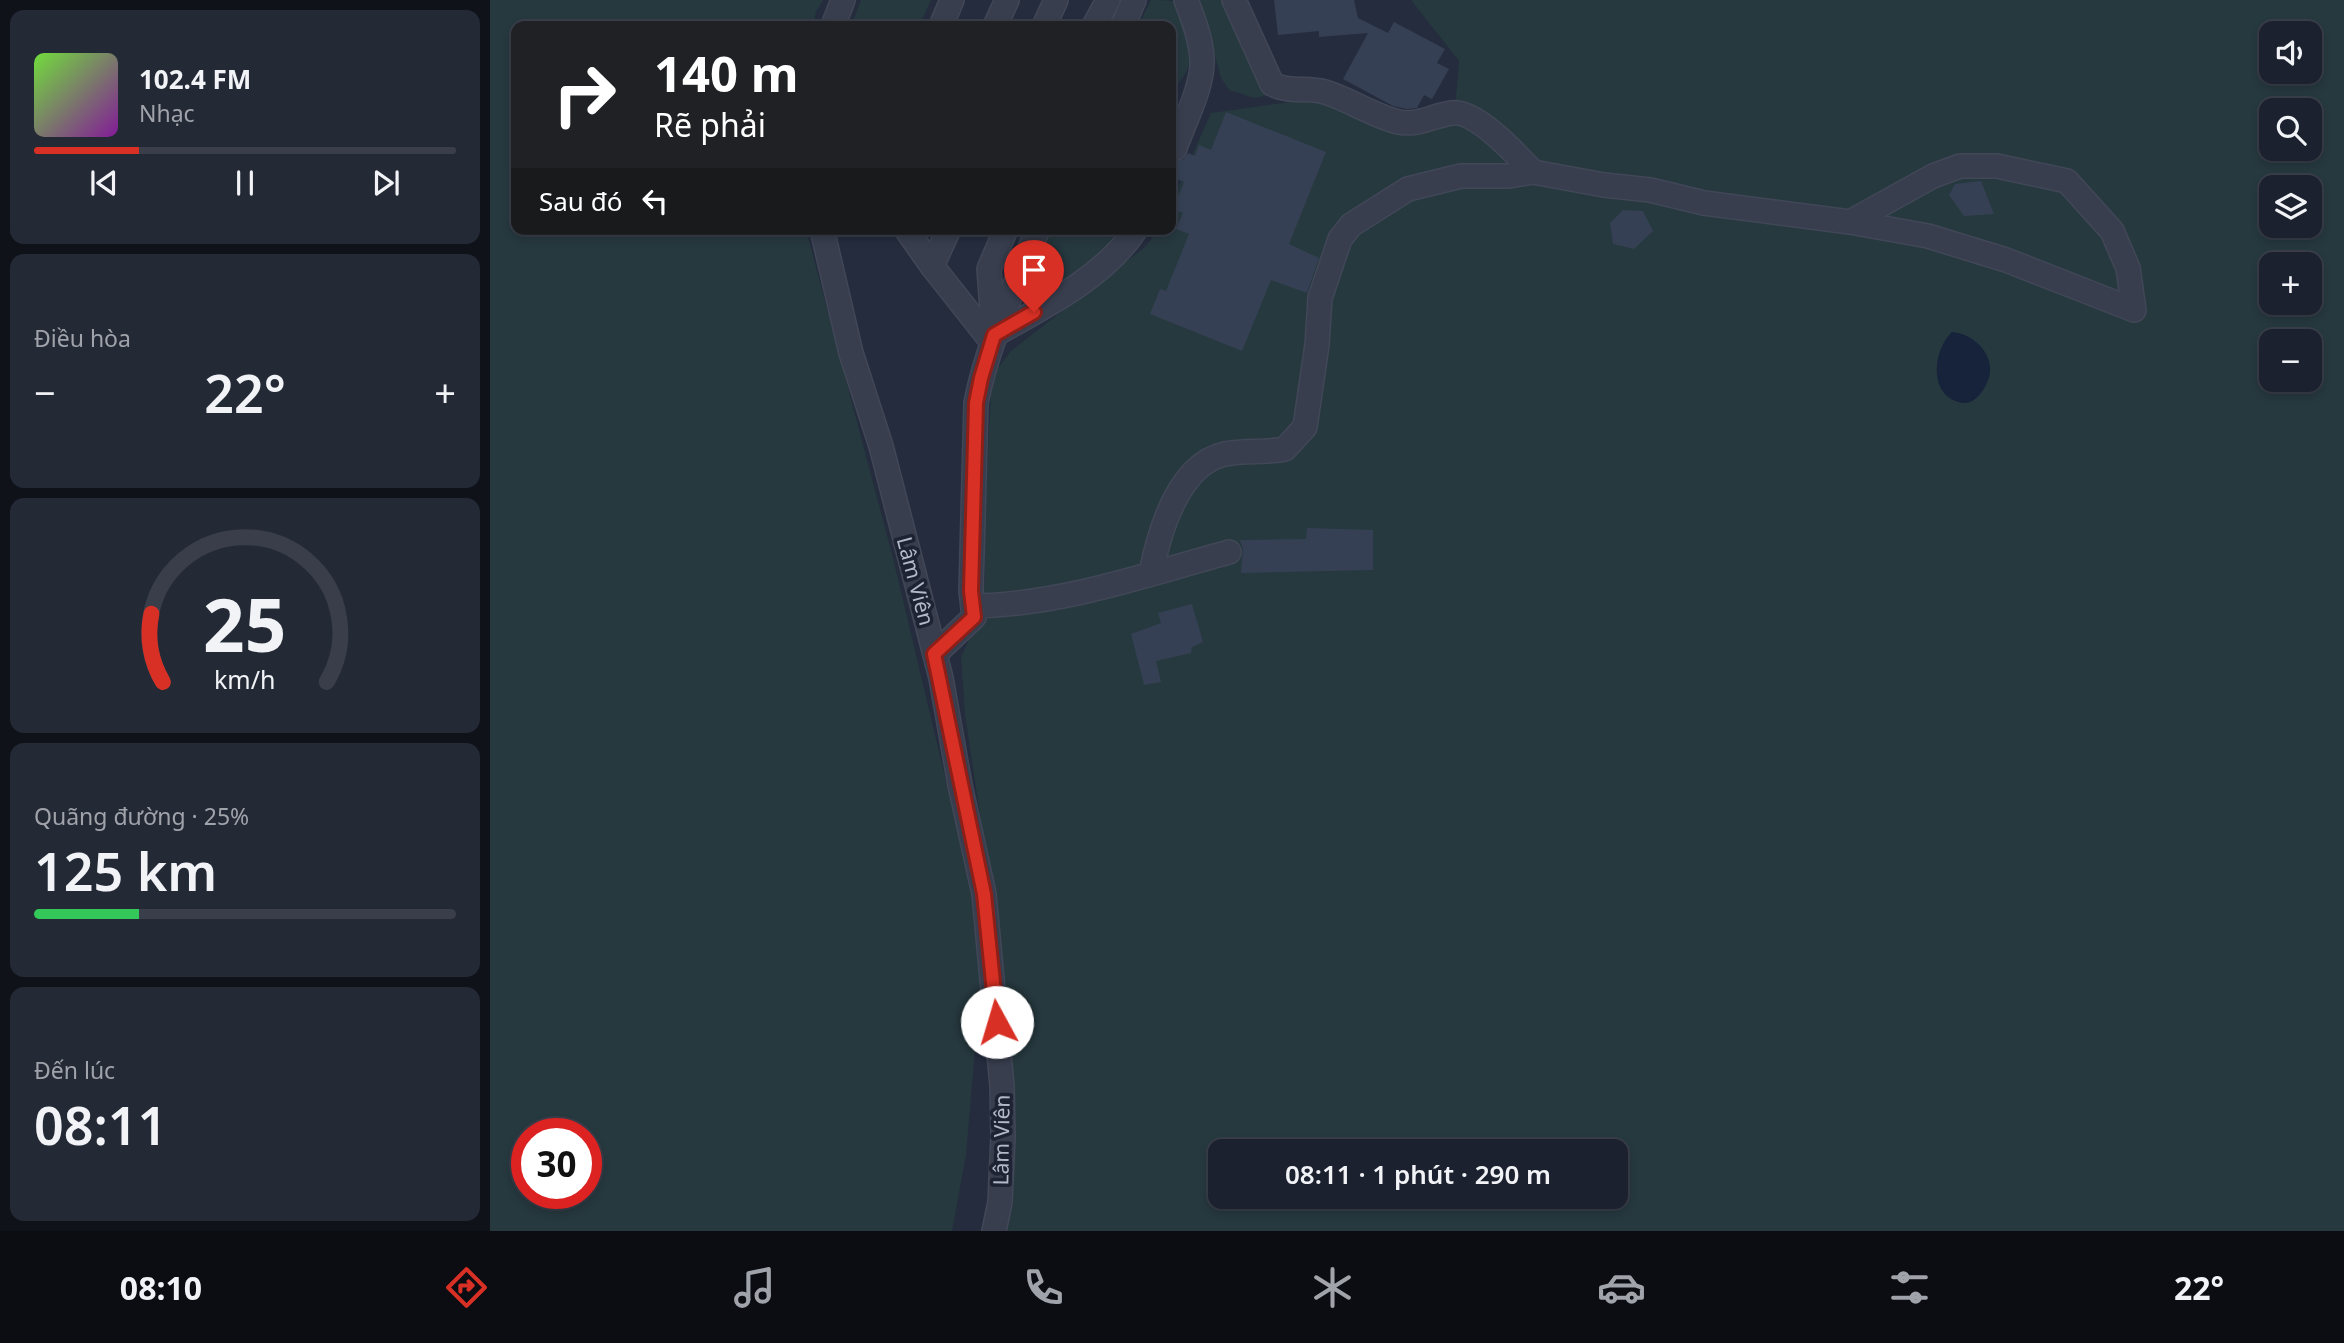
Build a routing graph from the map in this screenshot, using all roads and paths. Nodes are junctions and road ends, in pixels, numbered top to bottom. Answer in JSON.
{"nodes":[{"id":1,"x":844,"y":0,"type":"edge"},
{"id":2,"x":952,"y":0,"type":"edge"},
{"id":3,"x":1007,"y":0,"type":"edge"},
{"id":4,"x":1056,"y":0,"type":"edge"},
{"id":5,"x":1108,"y":0,"type":"edge"},
{"id":6,"x":1134,"y":0,"type":"edge"},
{"id":7,"x":1186,"y":0,"type":"edge"},
{"id":8,"x":1234,"y":0,"type":"edge"},
{"id":9,"x":835,"y":21,"type":"edge"},
{"id":10,"x":942,"y":21,"type":"edge"},
{"id":11,"x":997,"y":21,"type":"edge"},
{"id":12,"x":1046,"y":21,"type":"edge"},
{"id":13,"x":1097,"y":21,"type":"edge"},
{"id":14,"x":1125,"y":21,"type":"edge"},
{"id":15,"x":1176,"y":145,"type":"edge"},
{"id":16,"x":1533,"y":172,"type":"junction"},
{"id":17,"x":1850,"y":222,"type":"junction"},
{"id":18,"x":823,"y":235,"type":"edge"},
{"id":19,"x":910,"y":235,"type":"edge"},
{"id":20,"x":946,"y":235,"type":"edge"},
{"id":21,"x":1003,"y":235,"type":"edge"},
{"id":22,"x":1036,"y":235,"type":"edge"},
{"id":23,"x":1131,"y":235,"type":"edge"},
{"id":24,"x":932,"y":266,"type":"junction"},
{"id":25,"x":993,"y":338,"type":"junction"},
{"id":26,"x":1229,"y":552,"type":"dead end"},
{"id":27,"x":1151,"y":573,"type":"junction"},
{"id":28,"x":973,"y":606,"type":"junction"},
{"id":29,"x":934,"y":654,"type":"junction"},
{"id":30,"x":994,"y":1231,"type":"edge"}],
"edges":[{"from":1,"to":9,"type":"street"},
{"from":2,"to":10,"type":"street"},
{"from":3,"to":11,"type":"street"},
{"from":4,"to":12,"type":"street"},
{"from":5,"to":13,"type":"street"},
{"from":6,"to":14,"type":"street"},
{"from":7,"to":15,"type":"street"},
{"from":8,"to":16,"type":"street"},
{"from":16,"to":17,"type":"street"},
{"from":16,"to":27,"type":"street"},
{"from":17,"to":17,"type":"street"},
{"from":18,"to":29,"type":"street","name":"Lâm Viên"},
{"from":19,"to":24,"type":"street"},
{"from":20,"to":24,"type":"street"},
{"from":21,"to":25,"type":"street"},
{"from":22,"to":25,"type":"street"},
{"from":23,"to":25,"type":"street"},
{"from":24,"to":25,"type":"street"},
{"from":25,"to":28,"type":"street"},
{"from":26,"to":27,"type":"street"},
{"from":27,"to":28,"type":"street"},
{"from":28,"to":29,"type":"street"},
{"from":29,"to":30,"type":"street","name":"Lâm Viên"}]}
